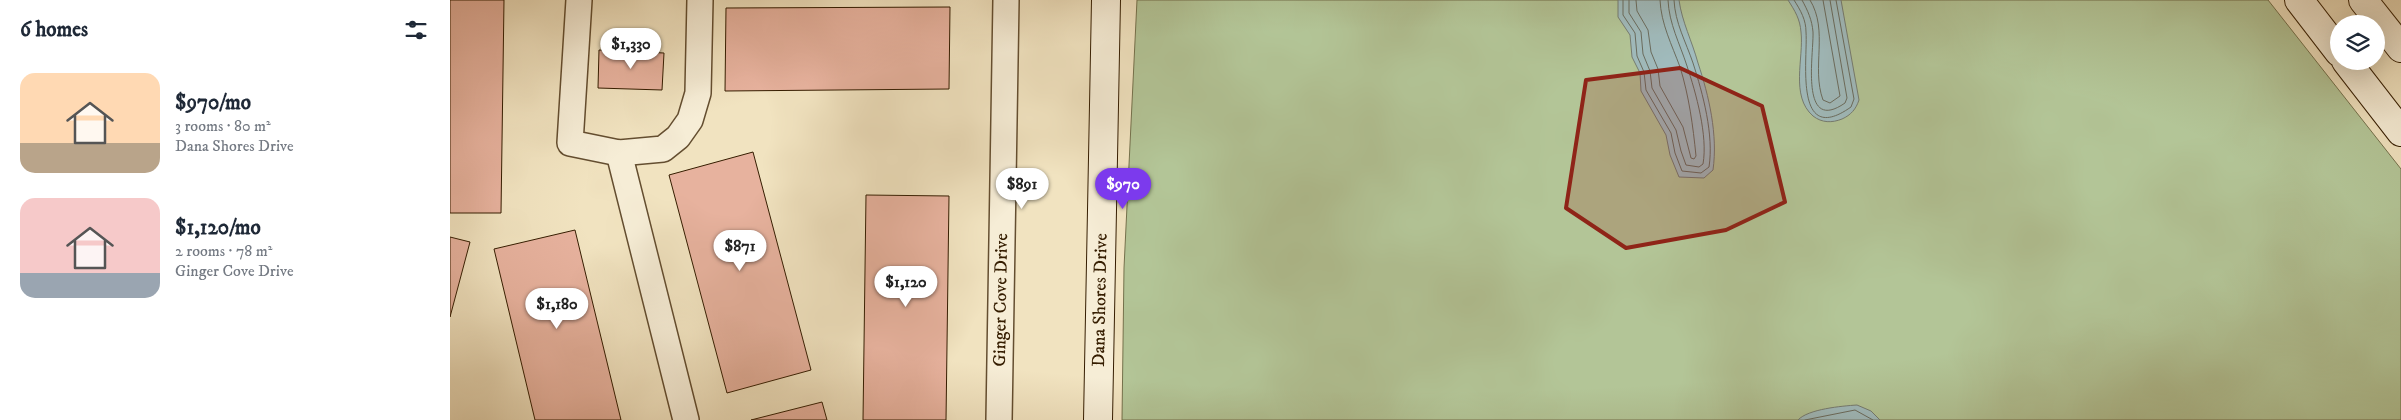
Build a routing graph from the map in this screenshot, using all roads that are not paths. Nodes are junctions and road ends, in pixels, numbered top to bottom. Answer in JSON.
{"nodes":[{"id":1,"x":579,"y":0,"type":"edge"},
{"id":2,"x":700,"y":0,"type":"edge"},
{"id":3,"x":1006,"y":0,"type":"edge"},
{"id":4,"x":1106,"y":0,"type":"edge"},
{"id":5,"x":2299,"y":0,"type":"edge"},
{"id":6,"x":2363,"y":0,"type":"edge"},
{"id":7,"x":2330,"y":40,"type":"edge"},
{"id":8,"x":2401,"y":48,"type":"edge"},
{"id":9,"x":2353,"y":70,"type":"edge"},
{"id":10,"x":2401,"y":132,"type":"edge"},
{"id":11,"x":619,"y":153,"type":"junction"},
{"id":12,"x":686,"y":420,"type":"edge"},
{"id":13,"x":999,"y":420,"type":"edge"},
{"id":14,"x":1098,"y":420,"type":"edge"}],
"edges":[{"from":1,"to":11,"type":"street"},
{"from":2,"to":11,"type":"street"},
{"from":3,"to":13,"type":"street","name":"Ginger Cove Drive"},
{"from":4,"to":14,"type":"street","name":"Dana Shores Drive"},
{"from":5,"to":7,"type":"street"},
{"from":6,"to":8,"type":"street"},
{"from":9,"to":10,"type":"street"},
{"from":11,"to":12,"type":"street"}]}
